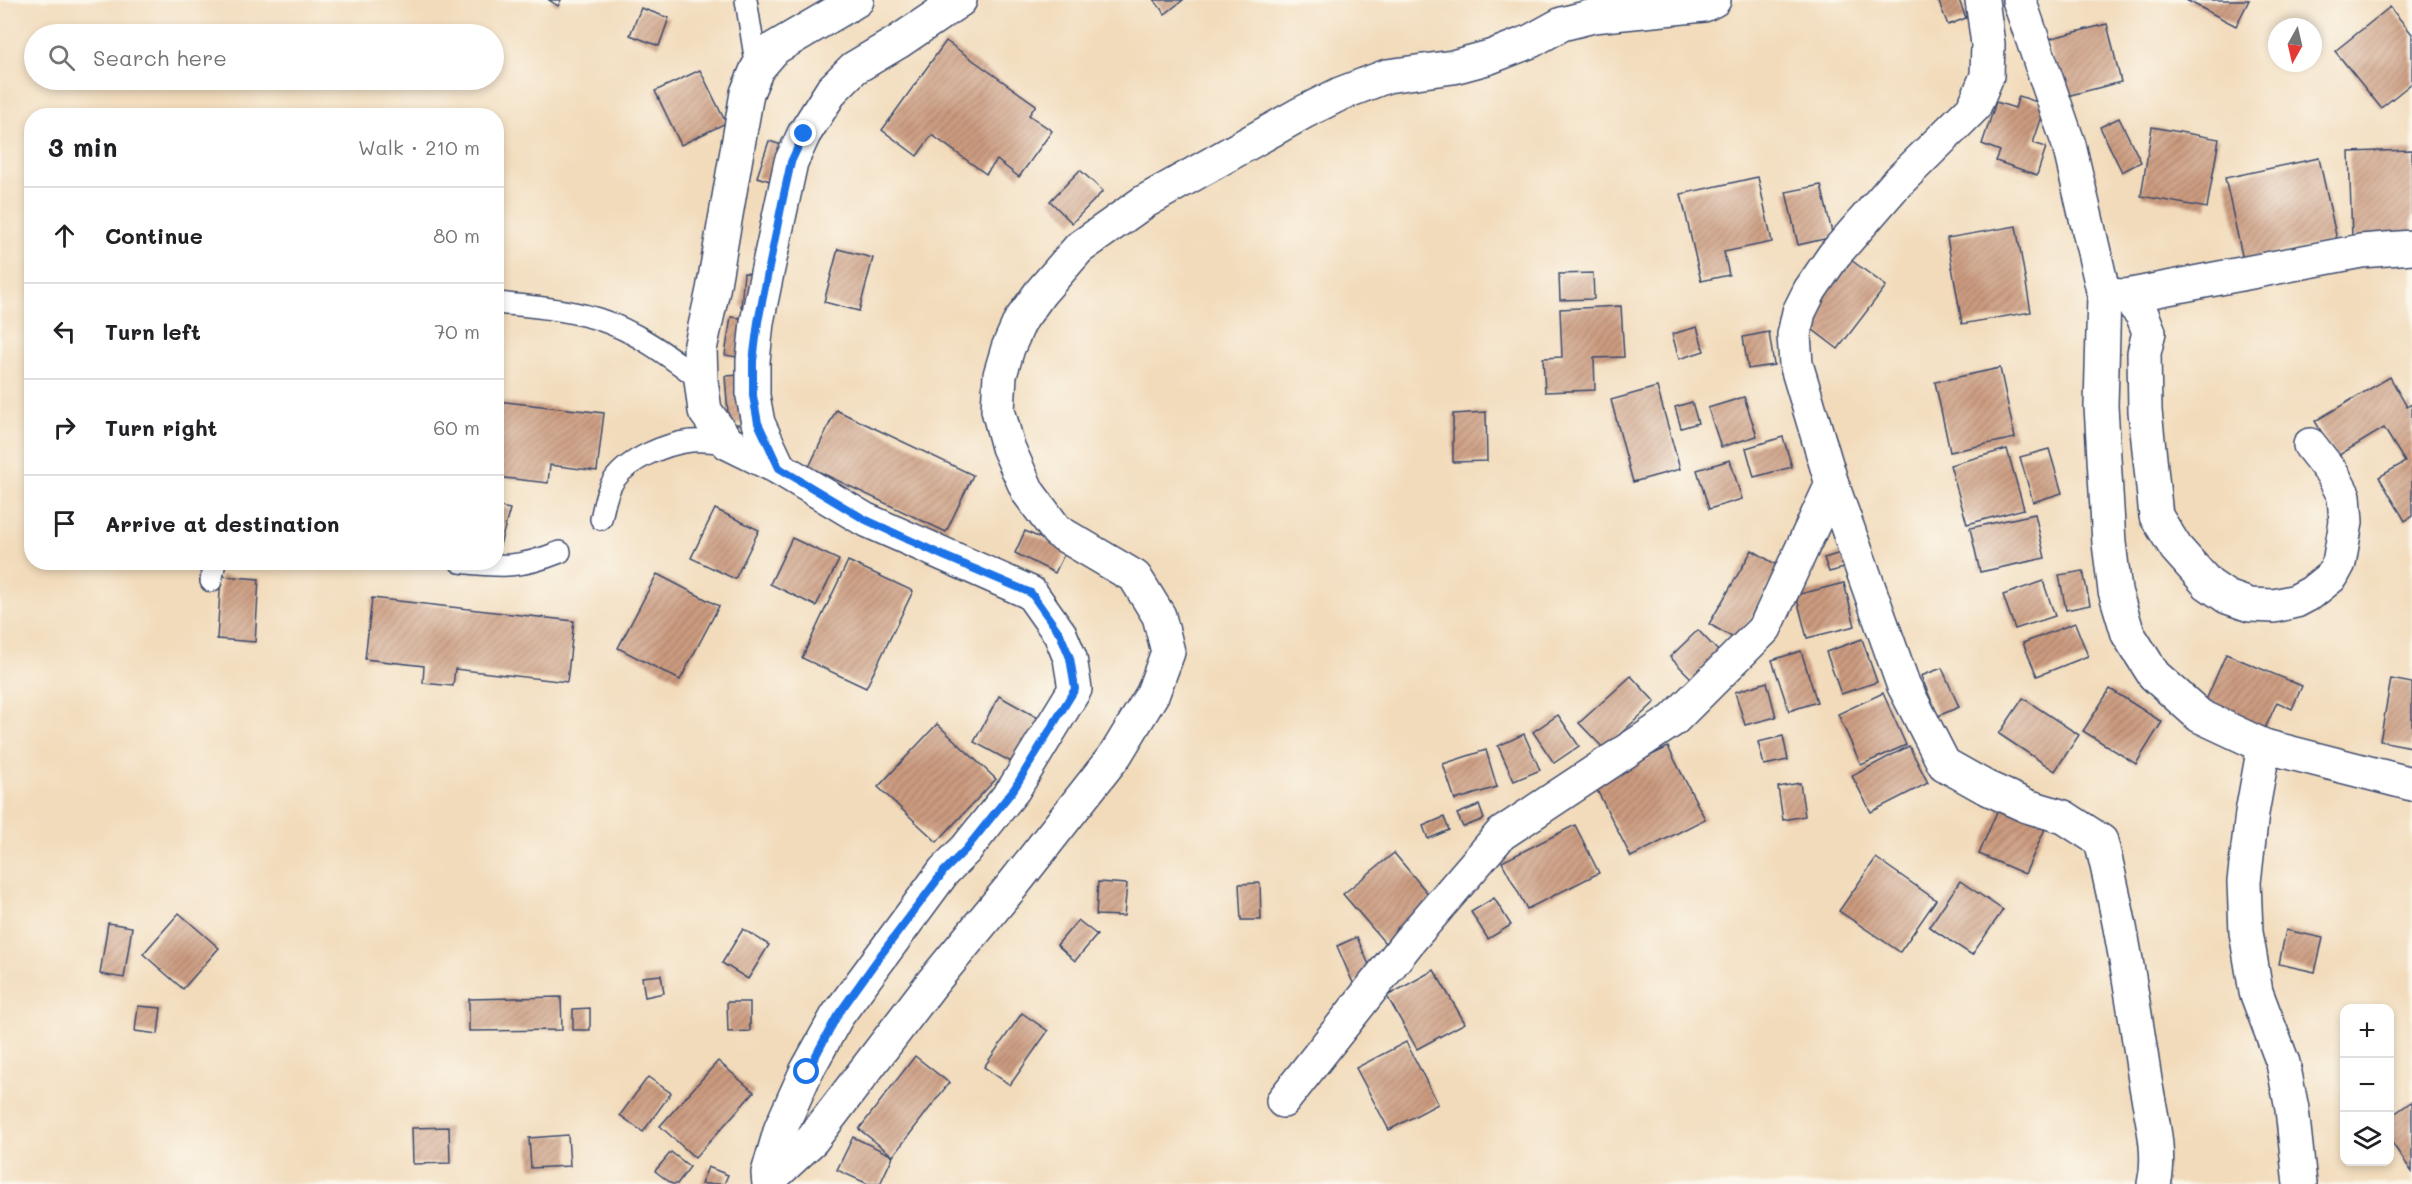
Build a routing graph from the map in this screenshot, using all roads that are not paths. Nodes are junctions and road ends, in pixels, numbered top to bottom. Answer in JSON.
{"nodes":[{"id":1,"x":746,"y":0,"type":"edge"},
{"id":2,"x":857,"y":0,"type":"edge"},
{"id":3,"x":960,"y":0,"type":"edge"},
{"id":4,"x":1714,"y":0,"type":"edge"},
{"id":5,"x":1982,"y":0,"type":"edge"},
{"id":6,"x":2019,"y":0,"type":"edge"},
{"id":7,"x":757,"y":69,"type":"junction"},
{"id":8,"x":2412,"y":246,"type":"edge"},
{"id":9,"x":2115,"y":296,"type":"junction"},
{"id":10,"x":504,"y":304,"type":"edge"},
{"id":11,"x":701,"y":380,"type":"junction"},
{"id":12,"x":728,"y":443,"type":"junction"},
{"id":13,"x":2310,"y":445,"type":"dead end"},
{"id":14,"x":779,"y":468,"type":"junction"},
{"id":15,"x":1832,"y":484,"type":"junction"},
{"id":16,"x":601,"y":519,"type":"dead end"},
{"id":17,"x":560,"y":552,"type":"dead end"},
{"id":18,"x":504,"y":566,"type":"edge"},
{"id":19,"x":2264,"y":746,"type":"junction"},
{"id":20,"x":2412,"y":784,"type":"edge"},
{"id":21,"x":1283,"y":1101,"type":"dead end"},
{"id":22,"x":769,"y":1182,"type":"edge"},
{"id":23,"x":2156,"y":1182,"type":"edge"},
{"id":24,"x":2300,"y":1184,"type":"edge"}],
"edges":[{"from":1,"to":7,"type":"lane"},
{"from":2,"to":7,"type":"street"},
{"from":3,"to":14,"type":"street"},
{"from":4,"to":22,"type":"street"},
{"from":5,"to":15,"type":"street"},
{"from":6,"to":9,"type":"street"},
{"from":7,"to":11,"type":"street"},
{"from":8,"to":9,"type":"street"},
{"from":9,"to":13,"type":"street"},
{"from":9,"to":19,"type":"street"},
{"from":10,"to":11,"type":"lane"},
{"from":11,"to":12,"type":"street"},
{"from":12,"to":14,"type":"street"},
{"from":12,"to":16,"type":"lane"},
{"from":14,"to":22,"type":"street"},
{"from":15,"to":21,"type":"street"},
{"from":15,"to":23,"type":"street"},
{"from":17,"to":18,"type":"lane"},
{"from":19,"to":20,"type":"street"},
{"from":19,"to":24,"type":"street"}]}
